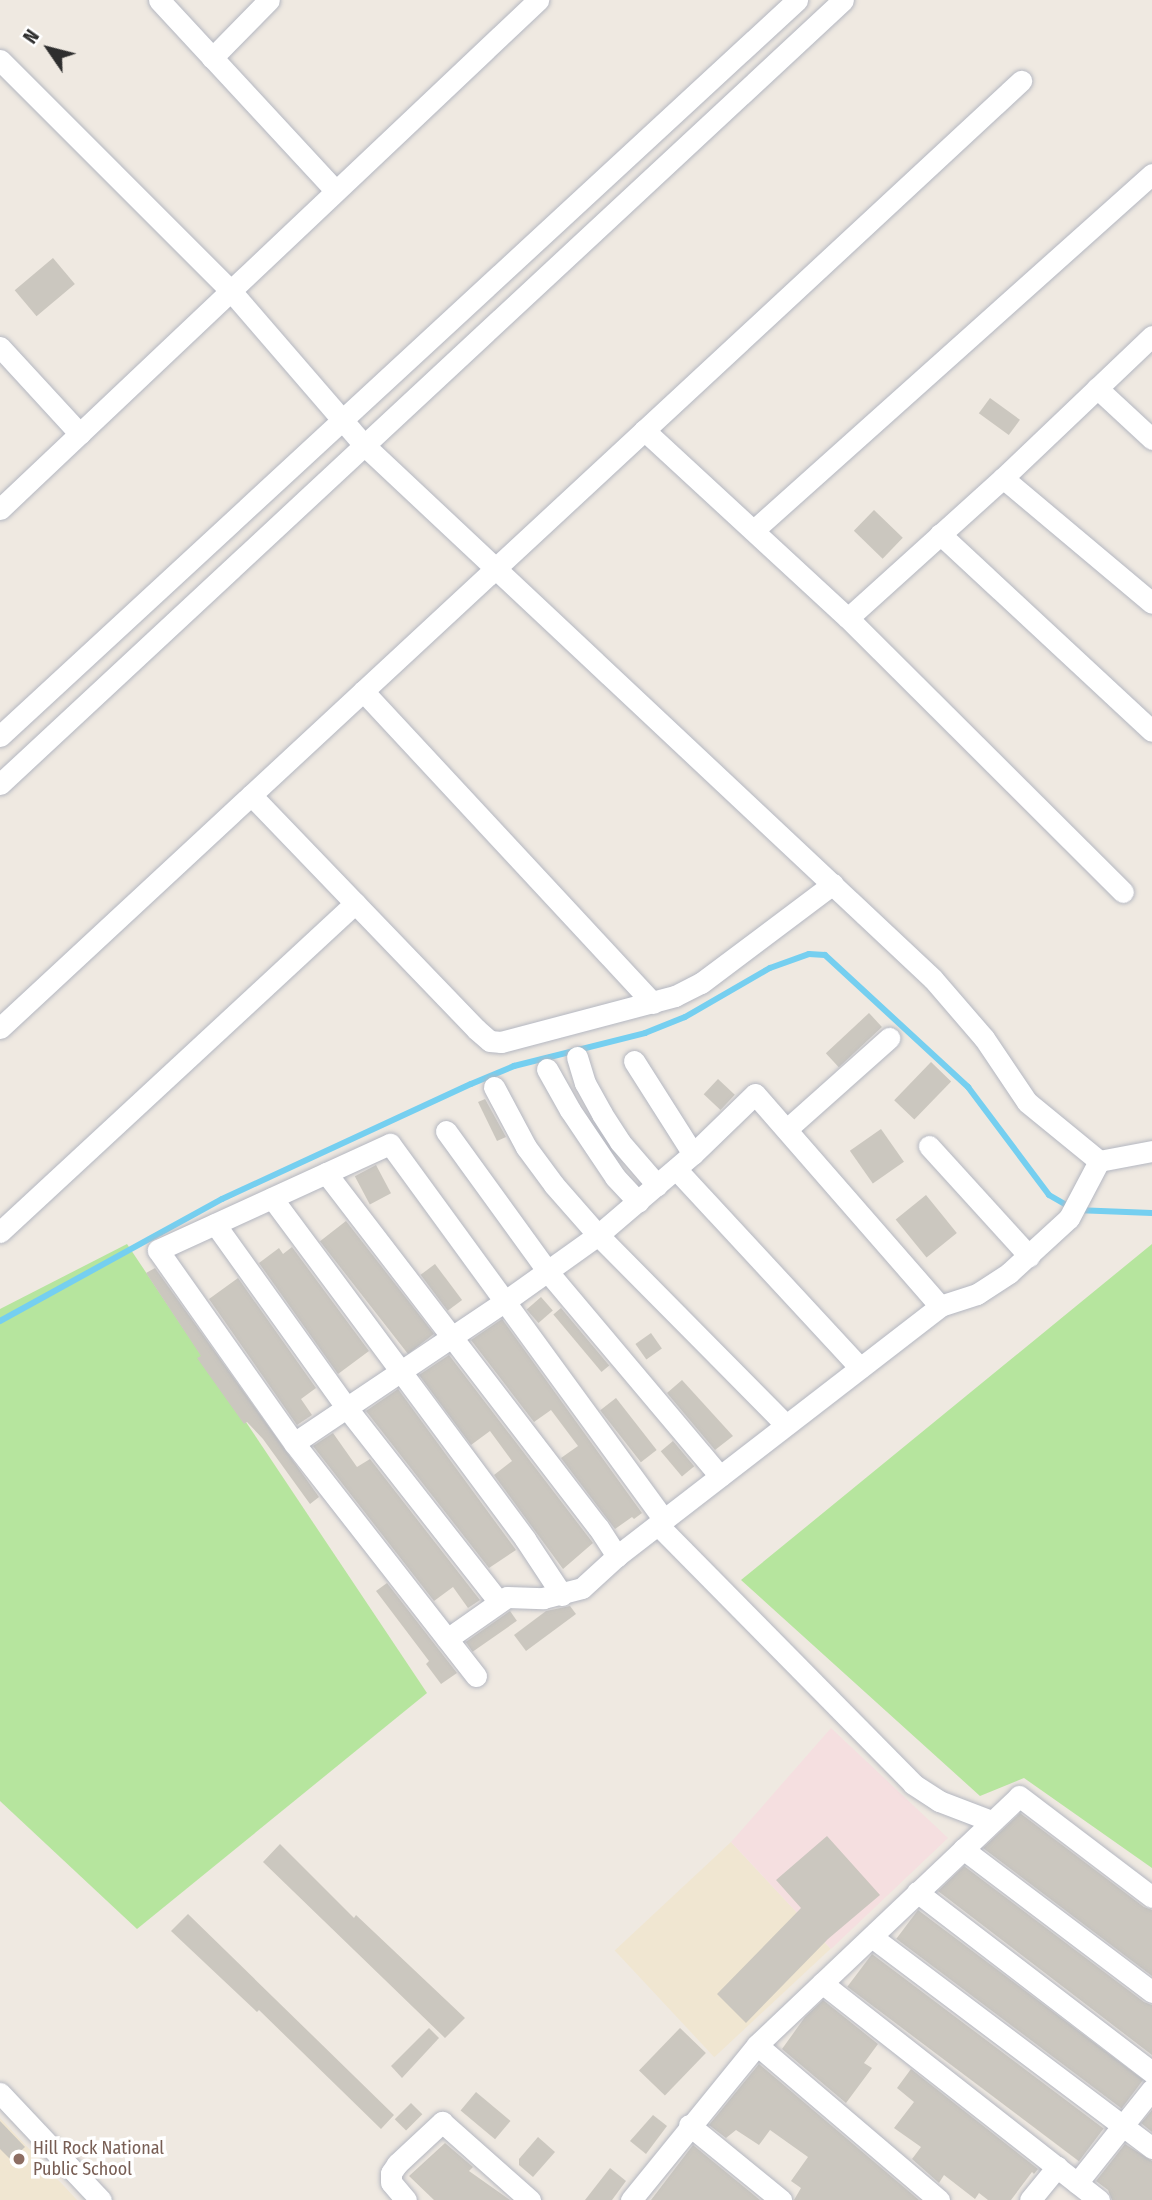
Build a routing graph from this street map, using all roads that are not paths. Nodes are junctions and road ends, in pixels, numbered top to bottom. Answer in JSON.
{"nodes":[{"id":1,"x":159,"y":0,"type":"edge"},
{"id":2,"x":269,"y":0,"type":"edge"},
{"id":3,"x":538,"y":0,"type":"edge"},
{"id":4,"x":797,"y":0,"type":"edge"},
{"id":5,"x":843,"y":0,"type":"edge"},
{"id":6,"x":212,"y":58,"type":"junction"},
{"id":7,"x":0,"y":60,"type":"edge"},
{"id":8,"x":1021,"y":81,"type":"dead end"},
{"id":9,"x":1152,"y":174,"type":"edge"},
{"id":10,"x":336,"y":191,"type":"junction"},
{"id":11,"x":231,"y":291,"type":"junction"},
{"id":12,"x":1152,"y":336,"type":"edge"},
{"id":13,"x":0,"y":346,"type":"edge"},
{"id":14,"x":1097,"y":388,"type":"junction"},
{"id":15,"x":341,"y":420,"type":"junction"},
{"id":16,"x":644,"y":430,"type":"junction"},
{"id":17,"x":80,"y":434,"type":"junction"},
{"id":18,"x":1152,"y":439,"type":"edge"},
{"id":19,"x":364,"y":445,"type":"junction"},
{"id":20,"x":1003,"y":478,"type":"junction"},
{"id":21,"x":0,"y":509,"type":"edge"},
{"id":22,"x":754,"y":530,"type":"junction"},
{"id":23,"x":940,"y":534,"type":"junction"},
{"id":24,"x":496,"y":568,"type":"junction"},
{"id":25,"x":1152,"y":603,"type":"edge"},
{"id":26,"x":848,"y":618,"type":"junction"},
{"id":27,"x":363,"y":691,"type":"junction"},
{"id":28,"x":1152,"y":731,"type":"edge"},
{"id":29,"x":0,"y":736,"type":"edge"},
{"id":30,"x":4,"y":772,"type":"edge"},
{"id":31,"x":251,"y":795,"type":"junction"},
{"id":32,"x":833,"y":884,"type":"junction"},
{"id":33,"x":1124,"y":892,"type":"dead end"},
{"id":34,"x":355,"y":903,"type":"junction"},
{"id":35,"x":653,"y":1003,"type":"junction"},
{"id":36,"x":0,"y":1028,"type":"edge"},
{"id":37,"x":889,"y":1038,"type":"dead end"},
{"id":38,"x":577,"y":1056,"type":"dead end"},
{"id":39,"x":634,"y":1061,"type":"dead end"},
{"id":40,"x":547,"y":1069,"type":"dead end"},
{"id":41,"x":494,"y":1087,"type":"dead end"},
{"id":42,"x":786,"y":1129,"type":"junction"},
{"id":43,"x":446,"y":1130,"type":"dead end"},
{"id":44,"x":929,"y":1146,"type":"dead end"},
{"id":45,"x":1152,"y":1151,"type":"edge"},
{"id":46,"x":693,"y":1154,"type":"junction"},
{"id":47,"x":1099,"y":1161,"type":"junction"},
{"id":48,"x":676,"y":1169,"type":"junction"},
{"id":49,"x":326,"y":1173,"type":"junction"},
{"id":50,"x":657,"y":1185,"type":"junction"},
{"id":51,"x":272,"y":1198,"type":"junction"},
{"id":52,"x":638,"y":1202,"type":"junction"},
{"id":53,"x":215,"y":1224,"type":"junction"},
{"id":54,"x":0,"y":1232,"type":"edge"},
{"id":55,"x":598,"y":1235,"type":"junction"},
{"id":56,"x":1029,"y":1256,"type":"junction"},
{"id":57,"x":548,"y":1272,"type":"junction"},
{"id":58,"x":504,"y":1302,"type":"junction"},
{"id":59,"x":940,"y":1306,"type":"junction"},
{"id":60,"x":453,"y":1336,"type":"junction"},
{"id":61,"x":860,"y":1368,"type":"junction"},
{"id":62,"x":401,"y":1371,"type":"junction"},
{"id":63,"x":346,"y":1407,"type":"junction"},
{"id":64,"x":786,"y":1425,"type":"junction"},
{"id":65,"x":293,"y":1443,"type":"junction"},
{"id":66,"x":720,"y":1476,"type":"junction"},
{"id":67,"x":661,"y":1522,"type":"junction"},
{"id":68,"x":617,"y":1556,"type":"junction"},
{"id":69,"x":562,"y":1595,"type":"junction"},
{"id":70,"x":498,"y":1601,"type":"junction"},
{"id":71,"x":447,"y":1639,"type":"junction"},
{"id":72,"x":476,"y":1676,"type":"dead end"},
{"id":73,"x":991,"y":1821,"type":"junction"},
{"id":74,"x":963,"y":1849,"type":"junction"},
{"id":75,"x":917,"y":1892,"type":"junction"},
{"id":76,"x":1152,"y":1897,"type":"edge"},
{"id":77,"x":872,"y":1937,"type":"junction"},
{"id":78,"x":822,"y":1983,"type":"junction"},
{"id":79,"x":1152,"y":1992,"type":"edge"},
{"id":80,"x":757,"y":2045,"type":"junction"},
{"id":81,"x":1152,"y":2072,"type":"edge"},
{"id":82,"x":1152,"y":2089,"type":"edge"},
{"id":83,"x":0,"y":2093,"type":"edge"},
{"id":84,"x":690,"y":2125,"type":"junction"},
{"id":85,"x":1121,"y":2125,"type":"junction"},
{"id":86,"x":1152,"y":2148,"type":"edge"},
{"id":87,"x":1057,"y":2167,"type":"junction"},
{"id":88,"x":1077,"y":2183,"type":"junction"},
{"id":89,"x":633,"y":2199,"type":"edge"},
{"id":90,"x":101,"y":2200,"type":"edge"},
{"id":91,"x":406,"y":2200,"type":"edge"},
{"id":92,"x":530,"y":2200,"type":"edge"},
{"id":93,"x":781,"y":2200,"type":"edge"},
{"id":94,"x":939,"y":2200,"type":"edge"},
{"id":95,"x":1030,"y":2200,"type":"edge"},
{"id":96,"x":1099,"y":2200,"type":"edge"}],
"edges":[{"from":1,"to":6,"type":"street"},
{"from":2,"to":6,"type":"street"},
{"from":3,"to":10,"type":"street"},
{"from":4,"to":15,"type":"street"},
{"from":5,"to":19,"type":"street"},
{"from":6,"to":10,"type":"street"},
{"from":7,"to":11,"type":"street"},
{"from":8,"to":16,"type":"street"},
{"from":9,"to":22,"type":"street"},
{"from":10,"to":11,"type":"street"},
{"from":11,"to":15,"type":"street"},
{"from":11,"to":17,"type":"street"},
{"from":12,"to":14,"type":"street"},
{"from":13,"to":17,"type":"street"},
{"from":14,"to":18,"type":"street"},
{"from":14,"to":20,"type":"street"},
{"from":15,"to":19,"type":"street"},
{"from":15,"to":29,"type":"street"},
{"from":16,"to":22,"type":"street"},
{"from":16,"to":24,"type":"street"},
{"from":17,"to":21,"type":"street"},
{"from":19,"to":24,"type":"street"},
{"from":19,"to":30,"type":"street"},
{"from":20,"to":23,"type":"street"},
{"from":20,"to":25,"type":"street"},
{"from":22,"to":26,"type":"street"},
{"from":23,"to":26,"type":"street"},
{"from":23,"to":28,"type":"street"},
{"from":24,"to":27,"type":"street"},
{"from":24,"to":32,"type":"street"},
{"from":26,"to":33,"type":"street"},
{"from":27,"to":31,"type":"street"},
{"from":27,"to":35,"type":"street"},
{"from":31,"to":34,"type":"street"},
{"from":31,"to":36,"type":"street"},
{"from":32,"to":35,"type":"street"},
{"from":32,"to":47,"type":"street"},
{"from":34,"to":35,"type":"street"},
{"from":34,"to":54,"type":"street"},
{"from":37,"to":42,"type":"street"},
{"from":38,"to":50,"type":"street"},
{"from":39,"to":46,"type":"street"},
{"from":40,"to":52,"type":"street"},
{"from":41,"to":55,"type":"street"},
{"from":42,"to":46,"type":"street"},
{"from":42,"to":59,"type":"street"},
{"from":43,"to":57,"type":"street"},
{"from":44,"to":56,"type":"street"},
{"from":45,"to":47,"type":"street"},
{"from":46,"to":48,"type":"street"},
{"from":47,"to":56,"type":"street"},
{"from":48,"to":50,"type":"street"},
{"from":48,"to":61,"type":"street"},
{"from":49,"to":51,"type":"street"},
{"from":49,"to":58,"type":"street"},
{"from":49,"to":60,"type":"street"},
{"from":50,"to":52,"type":"street"},
{"from":51,"to":53,"type":"street"},
{"from":51,"to":62,"type":"street"},
{"from":52,"to":55,"type":"street"},
{"from":53,"to":63,"type":"street"},
{"from":53,"to":65,"type":"street"},
{"from":55,"to":57,"type":"street"},
{"from":55,"to":64,"type":"street"},
{"from":56,"to":59,"type":"street"},
{"from":57,"to":58,"type":"street"},
{"from":57,"to":66,"type":"street"},
{"from":58,"to":60,"type":"street"},
{"from":58,"to":67,"type":"street"},
{"from":59,"to":61,"type":"street"},
{"from":60,"to":62,"type":"street"},
{"from":60,"to":68,"type":"street"},
{"from":61,"to":64,"type":"street"},
{"from":62,"to":63,"type":"street"},
{"from":62,"to":69,"type":"street"},
{"from":63,"to":65,"type":"street"},
{"from":63,"to":70,"type":"street"},
{"from":64,"to":66,"type":"street"},
{"from":65,"to":71,"type":"street"},
{"from":66,"to":67,"type":"street"},
{"from":67,"to":68,"type":"street"},
{"from":67,"to":73,"type":"street"},
{"from":68,"to":69,"type":"street"},
{"from":69,"to":70,"type":"street"},
{"from":70,"to":71,"type":"street"},
{"from":71,"to":72,"type":"street"},
{"from":73,"to":74,"type":"street"},
{"from":73,"to":76,"type":"street"},
{"from":74,"to":75,"type":"street"},
{"from":74,"to":79,"type":"street"},
{"from":75,"to":77,"type":"street"},
{"from":75,"to":81,"type":"street"},
{"from":77,"to":78,"type":"street"},
{"from":77,"to":85,"type":"street"},
{"from":78,"to":80,"type":"street"},
{"from":78,"to":87,"type":"street"},
{"from":80,"to":84,"type":"street"},
{"from":80,"to":94,"type":"street"},
{"from":82,"to":85,"type":"street"},
{"from":83,"to":90,"type":"street"},
{"from":84,"to":89,"type":"street"},
{"from":84,"to":93,"type":"street"},
{"from":85,"to":86,"type":"street"},
{"from":85,"to":88,"type":"street"},
{"from":87,"to":88,"type":"street"},
{"from":87,"to":95,"type":"street"},
{"from":88,"to":96,"type":"street"},
{"from":91,"to":92,"type":"street"}]}
